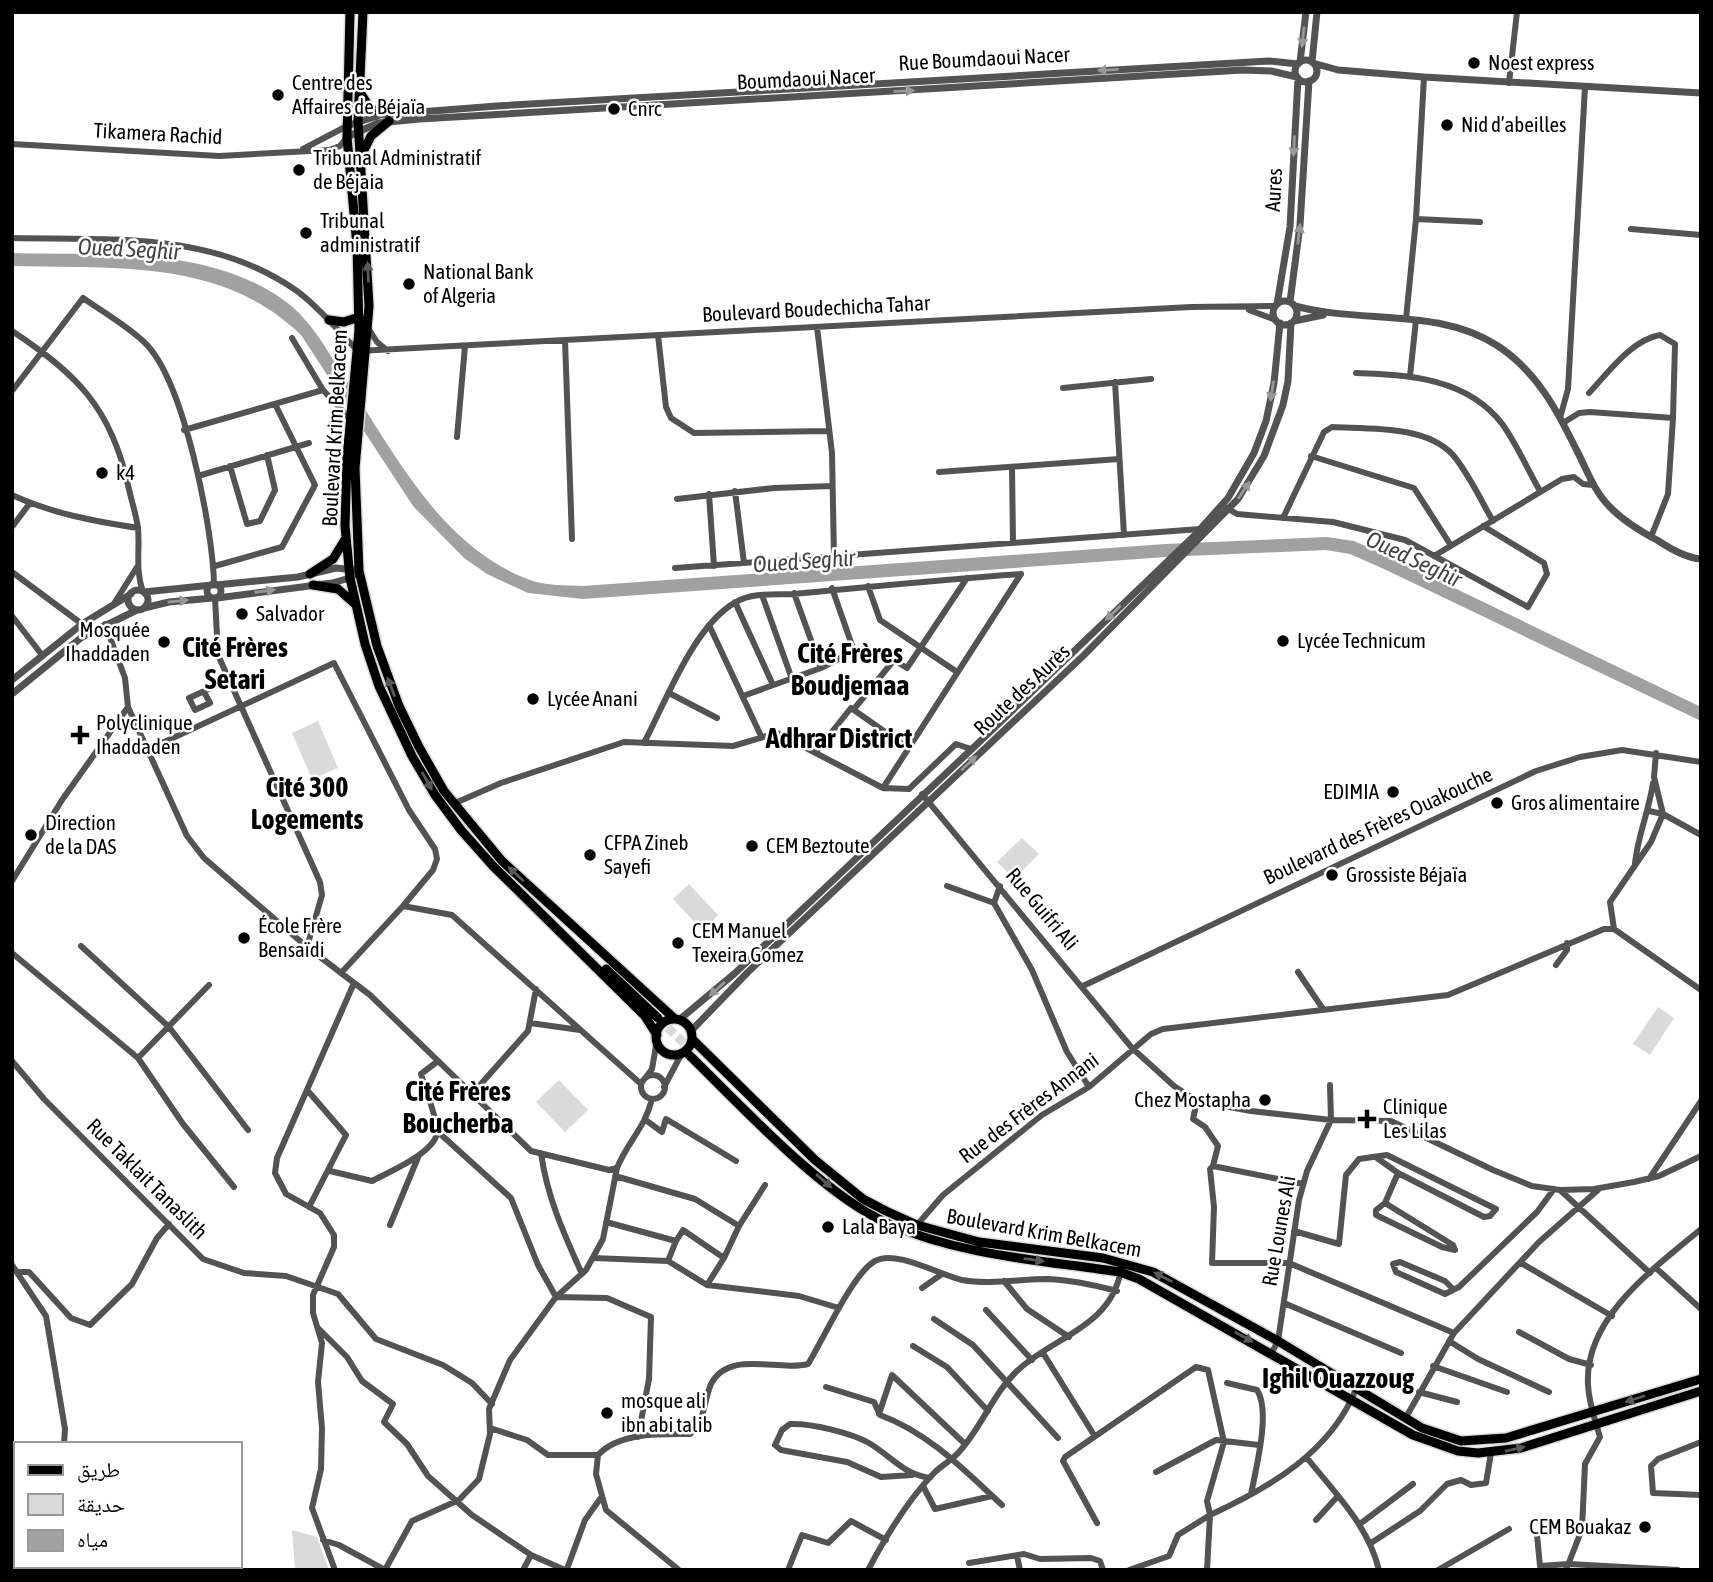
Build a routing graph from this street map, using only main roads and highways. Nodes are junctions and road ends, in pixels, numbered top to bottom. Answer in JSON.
{"nodes":[{"id":1,"x":350,"y":12,"type":"edge"},
{"id":2,"x":363,"y":12,"type":"edge"},
{"id":3,"x":359,"y":82,"type":"junction"},
{"id":4,"x":399,"y":113,"type":"road end"},
{"id":5,"x":389,"y":121,"type":"road end"},
{"id":6,"x":360,"y":159,"type":"junction"},
{"id":7,"x":359,"y":317,"type":"junction"},
{"id":8,"x":329,"y":320,"type":"road end"},
{"id":9,"x":362,"y":358,"type":"junction"},
{"id":10,"x":346,"y":536,"type":"junction"},
{"id":11,"x":310,"y":574,"type":"road end"},
{"id":12,"x":313,"y":585,"type":"road end"},
{"id":13,"x":356,"y":606,"type":"junction"},
{"id":14,"x":545,"y":909,"type":"junction"},
{"id":15,"x":658,"y":1018,"type":"tunnel mouth"},
{"id":16,"x":677,"y":1020,"type":"junction"},
{"id":17,"x":691,"y":1035,"type":"junction"},
{"id":18,"x":657,"y":1037,"type":"junction"},
{"id":19,"x":683,"y":1052,"type":"junction"},
{"id":20,"x":696,"y":1055,"type":"tunnel mouth"},
{"id":21,"x":768,"y":1122,"type":"junction"},
{"id":22,"x":815,"y":1160,"type":"junction"},
{"id":23,"x":806,"y":1165,"type":"junction"},
{"id":24,"x":1121,"y":1267,"type":"junction"},
{"id":25,"x":1701,"y":1379,"type":"edge"},
{"id":26,"x":1701,"y":1391,"type":"edge"}],
"edges":[{"from":1,"to":7,"type":"main road","name":"Boulevard Krim Belkacem"},
{"from":2,"to":3,"type":"main road","name":"Boulevard Krim Belkacem"},
{"from":3,"to":4,"type":"main road"},
{"from":3,"to":6,"type":"main road","name":"Boulevard Krim Belkacem"},
{"from":5,"to":6,"type":"main road"},
{"from":9,"to":6,"type":"main road","name":"Boulevard Krim Belkacem","one_way":true},
{"from":7,"to":8,"type":"main road"},
{"from":7,"to":9,"type":"main road","name":"Boulevard Krim Belkacem"},
{"from":9,"to":10,"type":"main road","name":"Boulevard Krim Belkacem"},
{"from":14,"to":9,"type":"main road","name":"Boulevard Krim Belkacem","one_way":true},
{"from":10,"to":11,"type":"main road"},
{"from":10,"to":13,"type":"main road","name":"Boulevard Krim Belkacem"},
{"from":12,"to":13,"type":"main road"},
{"from":13,"to":14,"type":"main road","name":"Boulevard Krim Belkacem","one_way":true},
{"from":14,"to":15,"type":"main road"},
{"from":14,"to":16,"type":"main road","name":"Boulevard Krim Belkacem"},
{"from":14,"to":18,"type":"main road","name":"Boulevard Krim Belkacem"},
{"from":16,"to":17,"type":"main road"},
{"from":16,"to":18,"type":"main road"},
{"from":17,"to":19,"type":"main road"},
{"from":17,"to":22,"type":"main road","name":"Boulevard Krim Belkacem"},
{"from":18,"to":19,"type":"main road"},
{"from":19,"to":23,"type":"main road","name":"Boulevard Krim Belkacem"},
{"from":20,"to":21,"type":"main road"},
{"from":21,"to":22,"type":"main road"},
{"from":21,"to":23,"type":"main road"},
{"from":22,"to":24,"type":"main road","name":"Boulevard Krim Belkacem"},
{"from":23,"to":24,"type":"main road","name":"Boulevard Krim Belkacem","one_way":true},
{"from":25,"to":24,"type":"main road","name":"Boulevard Krim Belkacem","one_way":true},
{"from":24,"to":26,"type":"main road","name":"Boulevard Krim Belkacem","one_way":true}]}
